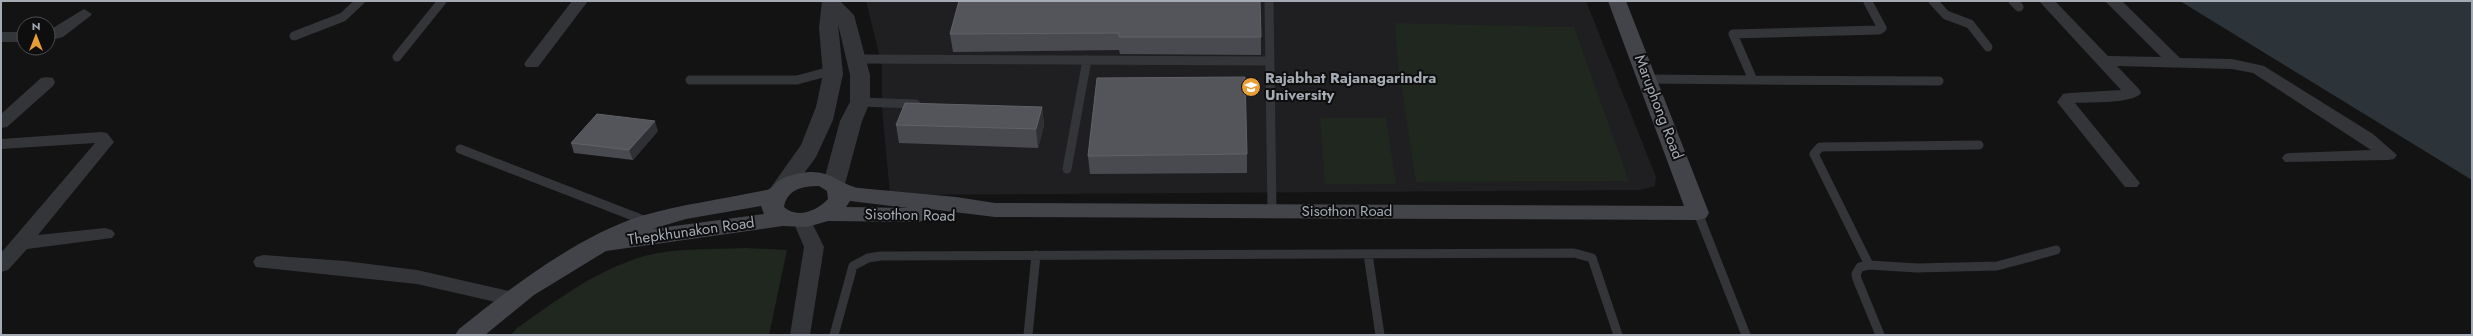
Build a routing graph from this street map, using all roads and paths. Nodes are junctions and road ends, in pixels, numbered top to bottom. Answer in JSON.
{"nodes":[{"id":1,"x":360,"y":1,"type":"edge"},
{"id":2,"x":442,"y":1,"type":"edge"},
{"id":3,"x":580,"y":1,"type":"edge"},
{"id":4,"x":1269,"y":1,"type":"edge"},
{"id":5,"x":1617,"y":1,"type":"edge"},
{"id":6,"x":1933,"y":1,"type":"edge"},
{"id":7,"x":2047,"y":1,"type":"edge"},
{"id":8,"x":2113,"y":1,"type":"edge"},
{"id":9,"x":1868,"y":2,"type":"dead end"},
{"id":10,"x":832,"y":3,"type":"edge"},
{"id":11,"x":84,"y":14,"type":"dead end"},
{"id":12,"x":56,"y":34,"type":"edge"},
{"id":13,"x":294,"y":36,"type":"dead end"},
{"id":14,"x":1,"y":37,"type":"edge"},
{"id":15,"x":16,"y":37,"type":"edge"},
{"id":16,"x":1988,"y":46,"type":"dead end"},
{"id":17,"x":397,"y":57,"type":"dead end"},
{"id":18,"x":857,"y":59,"type":"junction"},
{"id":19,"x":1087,"y":60,"type":"junction"},
{"id":20,"x":1268,"y":61,"type":"junction"},
{"id":21,"x":2104,"y":61,"type":"junction"},
{"id":22,"x":2176,"y":63,"type":"junction"},
{"id":23,"x":532,"y":64,"type":"dead end"},
{"id":24,"x":834,"y":70,"type":"junction"},
{"id":25,"x":1648,"y":79,"type":"junction"},
{"id":26,"x":690,"y":80,"type":"dead end"},
{"id":27,"x":1753,"y":80,"type":"junction"},
{"id":28,"x":1939,"y":81,"type":"dead end"},
{"id":29,"x":47,"y":82,"type":"dead end"},
{"id":30,"x":860,"y":102,"type":"junction"},
{"id":31,"x":929,"y":104,"type":"edge"},
{"id":32,"x":1,"y":123,"type":"edge"},
{"id":33,"x":1,"y":144,"type":"edge"},
{"id":34,"x":1979,"y":145,"type":"dead end"},
{"id":35,"x":460,"y":150,"type":"dead end"},
{"id":36,"x":2291,"y":158,"type":"dead end"},
{"id":37,"x":1067,"y":169,"type":"dead end"},
{"id":38,"x":2131,"y":183,"type":"dead end"},
{"id":39,"x":837,"y":188,"type":"junction"},
{"id":40,"x":778,"y":193,"type":"junction"},
{"id":41,"x":995,"y":210,"type":"junction"},
{"id":42,"x":1272,"y":211,"type":"junction"},
{"id":43,"x":1698,"y":213,"type":"junction"},
{"id":44,"x":825,"y":214,"type":"junction"},
{"id":45,"x":793,"y":220,"type":"junction"},
{"id":46,"x":648,"y":222,"type":"junction"},
{"id":47,"x":105,"y":234,"type":"dead end"},
{"id":48,"x":21,"y":243,"type":"junction"},
{"id":49,"x":600,"y":244,"type":"junction"},
{"id":50,"x":2056,"y":250,"type":"dead end"},
{"id":51,"x":1368,"y":254,"type":"junction"},
{"id":52,"x":1036,"y":255,"type":"junction"},
{"id":53,"x":263,"y":262,"type":"dead end"},
{"id":54,"x":1,"y":265,"type":"edge"},
{"id":55,"x":1869,"y":265,"type":"junction"},
{"id":56,"x":513,"y":299,"type":"junction"},
{"id":57,"x":468,"y":335,"type":"edge"},
{"id":58,"x":800,"y":335,"type":"edge"},
{"id":59,"x":834,"y":335,"type":"edge"},
{"id":60,"x":1028,"y":335,"type":"edge"},
{"id":61,"x":1380,"y":335,"type":"edge"},
{"id":62,"x":1618,"y":335,"type":"edge"},
{"id":63,"x":1746,"y":335,"type":"edge"},
{"id":64,"x":1880,"y":335,"type":"edge"}],
"edges":[{"from":1,"to":13,"type":"lane"},
{"from":2,"to":17,"type":"lane"},
{"from":3,"to":23,"type":"street"},
{"from":4,"to":20,"type":"lane"},
{"from":5,"to":25,"type":"main road","name":"Maruphong Road"},
{"from":6,"to":16,"type":"lane"},
{"from":7,"to":21,"type":"street"},
{"from":8,"to":22,"type":"street"},
{"from":9,"to":27,"type":"lane"},
{"from":10,"to":18,"type":"street"},
{"from":10,"to":24,"type":"street"},
{"from":11,"to":12,"type":"street"},
{"from":14,"to":15,"type":"street"},
{"from":18,"to":19,"type":"lane"},
{"from":18,"to":30,"type":"street"},
{"from":19,"to":20,"type":"lane"},
{"from":19,"to":37,"type":"lane"},
{"from":20,"to":42,"type":"lane"},
{"from":21,"to":22,"type":"street"},
{"from":21,"to":38,"type":"street"},
{"from":22,"to":36,"type":"street"},
{"from":24,"to":26,"type":"lane"},
{"from":24,"to":40,"type":"street"},
{"from":25,"to":27,"type":"lane"},
{"from":25,"to":43,"type":"main road","name":"Maruphong Road"},
{"from":27,"to":28,"type":"lane"},
{"from":29,"to":32,"type":"street"},
{"from":30,"to":31,"type":"lane"},
{"from":30,"to":39,"type":"street"},
{"from":33,"to":48,"type":"street"},
{"from":34,"to":55,"type":"lane"},
{"from":35,"to":46,"type":"lane"},
{"from":39,"to":40,"type":"main road","name":"Sisothon Road"},
{"from":39,"to":41,"type":"main road","name":"Sisothon Road"},
{"from":39,"to":44,"type":"main road"},
{"from":40,"to":45,"type":"main road"},
{"from":40,"to":46,"type":"main road","name":"Thepkhunakon Road"},
{"from":41,"to":42,"type":"main road","name":"Sisothon Road"},
{"from":41,"to":44,"type":"main road","name":"Sisothon Road"},
{"from":42,"to":43,"type":"main road","name":"Sisothon Road"},
{"from":43,"to":63,"type":"lane"},
{"from":44,"to":45,"type":"main road","name":"Thepkhunakon Road"},
{"from":45,"to":49,"type":"main road","name":"Thepkhunakon Road"},
{"from":45,"to":58,"type":"street"},
{"from":46,"to":49,"type":"main road","name":"Thepkhunakon Road"},
{"from":47,"to":48,"type":"street"},
{"from":48,"to":54,"type":"street"},
{"from":49,"to":56,"type":"main road","name":"Thepkhunakon Road"},
{"from":50,"to":55,"type":"lane"},
{"from":51,"to":52,"type":"lane"},
{"from":51,"to":61,"type":"lane"},
{"from":51,"to":62,"type":"lane"},
{"from":52,"to":59,"type":"lane"},
{"from":52,"to":60,"type":"lane"},
{"from":53,"to":56,"type":"street"},
{"from":55,"to":64,"type":"lane"},
{"from":56,"to":57,"type":"main road","name":"Thepkhunakon Road"}]}
